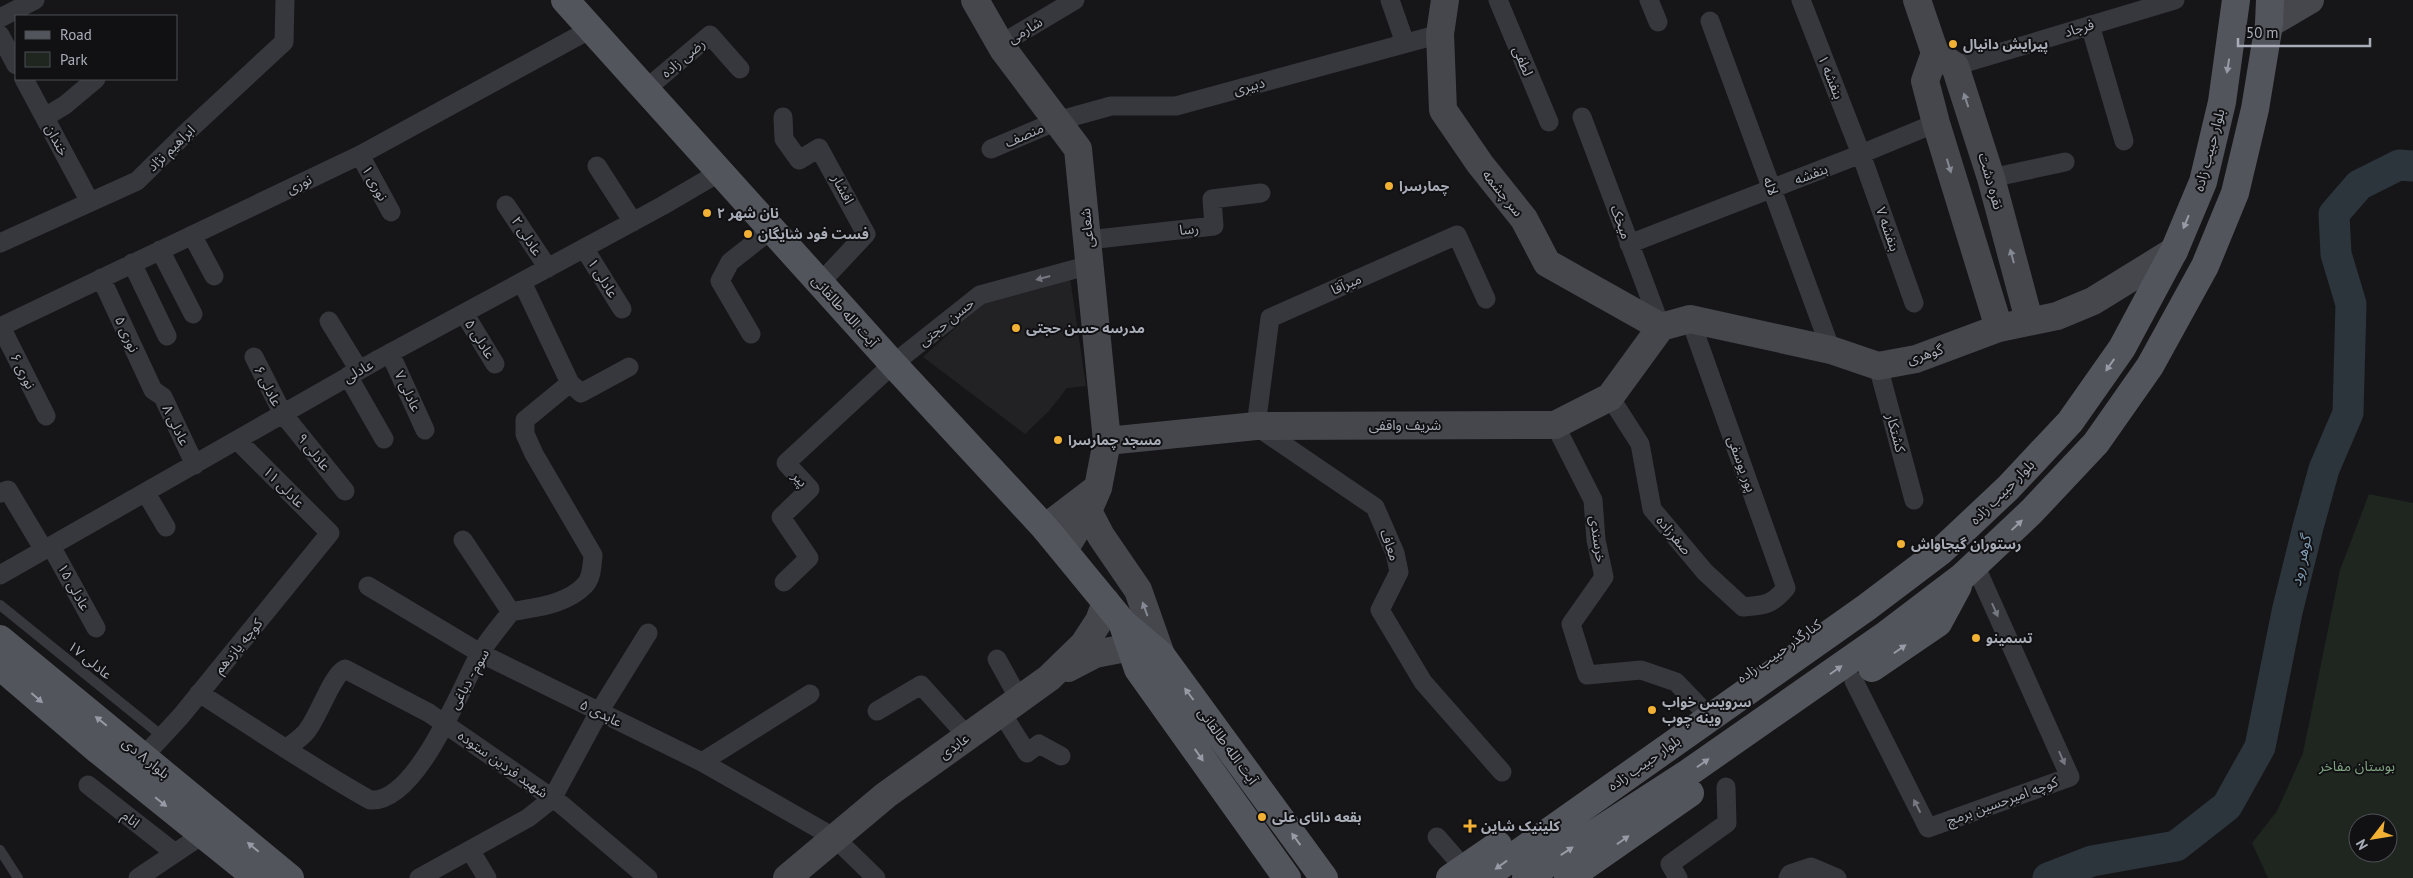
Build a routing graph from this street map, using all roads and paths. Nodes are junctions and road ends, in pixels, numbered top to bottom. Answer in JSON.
{"nodes":[{"id":1,"x":35,"y":0,"type":"edge"},
{"id":2,"x":285,"y":0,"type":"edge"},
{"id":3,"x":565,"y":0,"type":"edge"},
{"id":4,"x":975,"y":0,"type":"edge"},
{"id":5,"x":1075,"y":0,"type":"edge"},
{"id":6,"x":1390,"y":0,"type":"edge"},
{"id":7,"x":1444,"y":0,"type":"edge"},
{"id":8,"x":1498,"y":0,"type":"edge"},
{"id":9,"x":1650,"y":0,"type":"edge"},
{"id":10,"x":1801,"y":0,"type":"edge"},
{"id":11,"x":1918,"y":0,"type":"edge"},
{"id":12,"x":2175,"y":0,"type":"edge"},
{"id":13,"x":2236,"y":0,"type":"edge"},
{"id":14,"x":2310,"y":0,"type":"edge"},
{"id":15,"x":2269,"y":12,"type":"edge"},
{"id":16,"x":0,"y":18,"type":"edge"},
{"id":17,"x":1710,"y":21,"type":"dead end"},
{"id":18,"x":1658,"y":22,"type":"dead end"},
{"id":19,"x":2090,"y":25,"type":"junction"},
{"id":20,"x":591,"y":29,"type":"junction"},
{"id":21,"x":1440,"y":34,"type":"junction"},
{"id":22,"x":0,"y":35,"type":"edge"},
{"id":23,"x":1405,"y":43,"type":"junction"},
{"id":24,"x":1001,"y":44,"type":"junction"},
{"id":25,"x":1945,"y":59,"type":"junction"},
{"id":26,"x":15,"y":63,"type":"edge"},
{"id":27,"x":740,"y":69,"type":"dead end"},
{"id":28,"x":25,"y":80,"type":"edge"},
{"id":29,"x":95,"y":80,"type":"edge"},
{"id":30,"x":646,"y":90,"type":"junction"},
{"id":31,"x":45,"y":117,"type":"junction"},
{"id":32,"x":783,"y":117,"type":"dead end"},
{"id":33,"x":1582,"y":117,"type":"dead end"},
{"id":34,"x":1057,"y":121,"type":"junction"},
{"id":35,"x":1549,"y":122,"type":"dead end"},
{"id":36,"x":1936,"y":123,"type":"junction"},
{"id":37,"x":2124,"y":142,"type":"dead end"},
{"id":38,"x":991,"y":150,"type":"dead end"},
{"id":39,"x":1861,"y":154,"type":"junction"},
{"id":40,"x":360,"y":155,"type":"junction"},
{"id":41,"x":2065,"y":162,"type":"dead end"},
{"id":42,"x":597,"y":166,"type":"dead end"},
{"id":43,"x":720,"y":172,"type":"junction"},
{"id":44,"x":1991,"y":178,"type":"junction"},
{"id":45,"x":1772,"y":189,"type":"junction"},
{"id":46,"x":1261,"y":193,"type":"dead end"},
{"id":47,"x":90,"y":202,"type":"junction"},
{"id":48,"x":506,"y":205,"type":"dead end"},
{"id":49,"x":391,"y":212,"type":"dead end"},
{"id":50,"x":633,"y":222,"type":"junction"},
{"id":51,"x":772,"y":229,"type":"junction"},
{"id":52,"x":192,"y":235,"type":"junction"},
{"id":53,"x":0,"y":243,"type":"edge"},
{"id":54,"x":1629,"y":244,"type":"junction"},
{"id":55,"x":584,"y":248,"type":"junction"},
{"id":56,"x":160,"y":250,"type":"junction"},
{"id":57,"x":2174,"y":251,"type":"junction"},
{"id":58,"x":1089,"y":253,"type":"junction"},
{"id":59,"x":132,"y":263,"type":"junction"},
{"id":60,"x":548,"y":268,"type":"junction"},
{"id":61,"x":214,"y":276,"type":"dead end"},
{"id":62,"x":101,"y":278,"type":"junction"},
{"id":63,"x":522,"y":282,"type":"junction"},
{"id":64,"x":820,"y":283,"type":"junction"},
{"id":65,"x":2020,"y":290,"type":"junction"},
{"id":66,"x":1990,"y":298,"type":"junction"},
{"id":67,"x":1486,"y":299,"type":"dead end"},
{"id":68,"x":1914,"y":304,"type":"dead end"},
{"id":69,"x":622,"y":308,"type":"dead end"},
{"id":70,"x":464,"y":313,"type":"junction"},
{"id":71,"x":194,"y":314,"type":"dead end"},
{"id":72,"x":1690,"y":319,"type":"junction"},
{"id":73,"x":2028,"y":320,"type":"junction"},
{"id":74,"x":329,"y":321,"type":"dead end"},
{"id":75,"x":0,"y":327,"type":"edge"},
{"id":76,"x":1661,"y":327,"type":"junction"},
{"id":77,"x":1999,"y":328,"type":"junction"},
{"id":78,"x":751,"y":334,"type":"dead end"},
{"id":79,"x":167,"y":336,"type":"dead end"},
{"id":80,"x":1831,"y":350,"type":"junction"},
{"id":81,"x":390,"y":353,"type":"junction"},
{"id":82,"x":254,"y":357,"type":"dead end"},
{"id":83,"x":495,"y":364,"type":"dead end"},
{"id":84,"x":893,"y":364,"type":"junction"},
{"id":85,"x":1878,"y":366,"type":"junction"},
{"id":86,"x":629,"y":367,"type":"dead end"},
{"id":87,"x":354,"y":373,"type":"junction"},
{"id":88,"x":570,"y":383,"type":"junction"},
{"id":89,"x":153,"y":390,"type":"joint"},
{"id":90,"x":1610,"y":397,"type":"junction"},
{"id":91,"x":283,"y":414,"type":"junction"},
{"id":92,"x":46,"y":416,"type":"dead end"},
{"id":93,"x":1556,"y":425,"type":"junction"},
{"id":94,"x":1256,"y":426,"type":"junction"},
{"id":95,"x":425,"y":430,"type":"dead end"},
{"id":96,"x":384,"y":439,"type":"dead end"},
{"id":97,"x":237,"y":440,"type":"junction"},
{"id":98,"x":1107,"y":441,"type":"junction"},
{"id":99,"x":195,"y":465,"type":"junction"},
{"id":100,"x":4,"y":491,"type":"edge"},
{"id":101,"x":345,"y":491,"type":"dead end"},
{"id":102,"x":146,"y":493,"type":"junction"},
{"id":103,"x":1093,"y":500,"type":"junction"},
{"id":104,"x":1914,"y":500,"type":"dead end"},
{"id":105,"x":166,"y":527,"type":"dead end"},
{"id":106,"x":1045,"y":528,"type":"junction"},
{"id":107,"x":330,"y":533,"type":"joint"},
{"id":108,"x":463,"y":540,"type":"dead end"},
{"id":109,"x":48,"y":548,"type":"junction"},
{"id":110,"x":1064,"y":550,"type":"junction"},
{"id":111,"x":1941,"y":552,"type":"junction"},
{"id":112,"x":1969,"y":571,"type":"junction"},
{"id":113,"x":0,"y":575,"type":"edge"},
{"id":114,"x":784,"y":582,"type":"dead end"},
{"id":115,"x":368,"y":586,"type":"dead end"},
{"id":116,"x":1106,"y":602,"type":"junction"},
{"id":117,"x":0,"y":604,"type":"edge"},
{"id":118,"x":1770,"y":604,"type":"joint"},
{"id":119,"x":511,"y":612,"type":"junction"},
{"id":120,"x":96,"y":628,"type":"dead end"},
{"id":121,"x":648,"y":633,"type":"dead end"},
{"id":122,"x":1127,"y":635,"type":"junction"},
{"id":123,"x":0,"y":639,"type":"edge"},
{"id":124,"x":480,"y":653,"type":"junction"},
{"id":125,"x":1161,"y":656,"type":"junction"},
{"id":126,"x":997,"y":659,"type":"dead end"},
{"id":127,"x":0,"y":666,"type":"edge"},
{"id":128,"x":1048,"y":678,"type":"junction"},
{"id":129,"x":1854,"y":681,"type":"junction"},
{"id":130,"x":199,"y":693,"type":"junction"},
{"id":131,"x":810,"y":694,"type":"dead end"},
{"id":132,"x":1010,"y":705,"type":"junction"},
{"id":133,"x":1699,"y":706,"type":"junction"},
{"id":134,"x":877,"y":711,"type":"dead end"},
{"id":135,"x":599,"y":712,"type":"junction"},
{"id":136,"x":444,"y":724,"type":"junction"},
{"id":137,"x":162,"y":736,"type":"junction"},
{"id":138,"x":967,"y":736,"type":"junction"},
{"id":139,"x":287,"y":748,"type":"junction"},
{"id":140,"x":144,"y":756,"type":"junction"},
{"id":141,"x":1061,"y":756,"type":"dead end"},
{"id":142,"x":702,"y":762,"type":"junction"},
{"id":143,"x":1241,"y":763,"type":"junction"},
{"id":144,"x":1502,"y":772,"type":"dead end"},
{"id":145,"x":1218,"y":781,"type":"junction"},
{"id":146,"x":88,"y":784,"type":"dead end"},
{"id":147,"x":1726,"y":787,"type":"dead end"},
{"id":148,"x":552,"y":799,"type":"junction"},
{"id":149,"x":202,"y":835,"type":"junction"},
{"id":150,"x":1437,"y":837,"type":"dead end"},
{"id":151,"x":834,"y":838,"type":"junction"},
{"id":152,"x":0,"y":850,"type":"edge"},
{"id":153,"x":470,"y":850,"type":"junction"},
{"id":154,"x":175,"y":853,"type":"junction"},
{"id":155,"x":797,"y":874,"type":"edge"},
{"id":156,"x":1465,"y":875,"type":"edge"},
{"id":157,"x":18,"y":878,"type":"edge"},
{"id":158,"x":138,"y":878,"type":"edge"},
{"id":159,"x":257,"y":878,"type":"edge"},
{"id":160,"x":290,"y":878,"type":"edge"},
{"id":161,"x":419,"y":878,"type":"edge"},
{"id":162,"x":487,"y":878,"type":"edge"},
{"id":163,"x":648,"y":878,"type":"edge"},
{"id":164,"x":876,"y":878,"type":"edge"},
{"id":165,"x":1286,"y":878,"type":"edge"},
{"id":166,"x":1324,"y":878,"type":"edge"},
{"id":167,"x":1526,"y":878,"type":"edge"},
{"id":168,"x":1568,"y":878,"type":"edge"},
{"id":169,"x":1678,"y":878,"type":"edge"},
{"id":170,"x":1788,"y":878,"type":"edge"},
{"id":171,"x":1837,"y":878,"type":"edge"}],
"edges":[{"from":1,"to":16,"type":"street"},
{"from":2,"to":47,"type":"street","name":"ابراهیم نژاد"},
{"from":3,"to":20,"type":"main road","name":"آیت الله طالقانی"},
{"from":4,"to":24,"type":"street","name":"شعاعی"},
{"from":5,"to":24,"type":"street","name":"شارمی"},
{"from":6,"to":23,"type":"street"},
{"from":7,"to":21,"type":"street","name":"سر چشمه"},
{"from":8,"to":35,"type":"street","name":"لطفی"},
{"from":9,"to":18,"type":"street"},
{"from":10,"to":39,"type":"street","name":"بنفشه ۱"},
{"from":11,"to":25,"type":"street","name":"نقره دشت"},
{"from":12,"to":19,"type":"street","name":"فرجاد"},
{"from":13,"to":57,"type":"main road","name":"بلوار حبیب زاده","one_way":true},
{"from":14,"to":15,"type":"street"},
{"from":112,"to":15,"type":"main road","one_way":true},
{"from":17,"to":45,"type":"street","name":"لاله"},
{"from":19,"to":25,"type":"street","name":"فرجاد"},
{"from":19,"to":37,"type":"street"},
{"from":20,"to":30,"type":"main road","name":"آیت الله طالقانی"},
{"from":20,"to":40,"type":"street","name":"نوری"},
{"from":21,"to":23,"type":"street","name":"دبیری"},
{"from":21,"to":76,"type":"street","name":"سر چشمه"},
{"from":22,"to":26,"type":"street"},
{"from":23,"to":34,"type":"street","name":"دبیری"},
{"from":24,"to":34,"type":"street","name":"شعاعی"},
{"from":25,"to":36,"type":"street"},
{"from":44,"to":25,"type":"street","name":"نقره دشت","one_way":true},
{"from":27,"to":30,"type":"street","name":"رضی زاده"},
{"from":28,"to":31,"type":"street","name":"خندان"},
{"from":29,"to":31,"type":"street"},
{"from":30,"to":43,"type":"main road","name":"آیت الله طالقانی"},
{"from":31,"to":47,"type":"street","name":"خندان"},
{"from":32,"to":64,"type":"street","name":"افشار"},
{"from":33,"to":54,"type":"street","name":"میخک"},
{"from":34,"to":38,"type":"street","name":"منصف"},
{"from":34,"to":58,"type":"street","name":"شعاعی"},
{"from":36,"to":39,"type":"street","name":"بنفشه"},
{"from":36,"to":66,"type":"street","one_way":true},
{"from":39,"to":45,"type":"street","name":"بنفشه"},
{"from":39,"to":68,"type":"street","name":"بنفشه ۷"},
{"from":40,"to":49,"type":"street","name":"نوری ۱"},
{"from":40,"to":52,"type":"street","name":"نوری"},
{"from":41,"to":44,"type":"street"},
{"from":42,"to":50,"type":"street"},
{"from":43,"to":50,"type":"street","name":"عادلی"},
{"from":43,"to":51,"type":"main road","name":"آیت الله طالقانی"},
{"from":65,"to":44,"type":"street","name":"نقره دشت","one_way":true},
{"from":45,"to":54,"type":"street","name":"بنفشه"},
{"from":45,"to":80,"type":"street","name":"لاله"},
{"from":46,"to":58,"type":"street","name":"رسا"},
{"from":47,"to":53,"type":"street","name":"ابراهیم نژاد"},
{"from":48,"to":60,"type":"street","name":"عادلی ۲"},
{"from":50,"to":55,"type":"street","name":"عادلی"},
{"from":51,"to":64,"type":"main road","name":"آیت الله طالقانی"},
{"from":51,"to":78,"type":"street"},
{"from":52,"to":56,"type":"street","name":"نوری"},
{"from":52,"to":61,"type":"street"},
{"from":54,"to":76,"type":"street","name":"میخک"},
{"from":55,"to":60,"type":"street","name":"عادلی"},
{"from":55,"to":69,"type":"street","name":"عادلی ۱"},
{"from":56,"to":59,"type":"street","name":"نوری"},
{"from":56,"to":71,"type":"street"},
{"from":57,"to":73,"type":"street","name":"گوهری"},
{"from":57,"to":111,"type":"main road","name":"بلوار حبیب زاده","one_way":true},
{"from":58,"to":84,"type":"street","name":"حسن حجتی","one_way":true},
{"from":58,"to":98,"type":"street","name":"شعاعی"},
{"from":59,"to":62,"type":"street","name":"نوری"},
{"from":59,"to":79,"type":"street"},
{"from":60,"to":63,"type":"street","name":"عادلی"},
{"from":62,"to":75,"type":"street","name":"نوری"},
{"from":62,"to":89,"type":"street","name":"نوری ۵"},
{"from":63,"to":70,"type":"street","name":"عادلی"},
{"from":63,"to":88,"type":"street"},
{"from":64,"to":84,"type":"main road","name":"آیت الله طالقانی"},
{"from":65,"to":66,"type":"street"},
{"from":65,"to":73,"type":"street","name":"نقره دشت"},
{"from":66,"to":77,"type":"street"},
{"from":67,"to":94,"type":"street","name":"میرآقا"},
{"from":70,"to":81,"type":"street","name":"عادلی"},
{"from":70,"to":83,"type":"street","name":"عادلی ۵"},
{"from":72,"to":76,"type":"street","name":"گوهری"},
{"from":72,"to":80,"type":"street","name":"گوهری"},
{"from":72,"to":118,"type":"street","name":"پور یوسفی"},
{"from":73,"to":77,"type":"street","name":"گوهری"},
{"from":74,"to":87,"type":"street"},
{"from":75,"to":92,"type":"street","name":"نوری ۶"},
{"from":76,"to":90,"type":"street","name":"شریف واقفی"},
{"from":77,"to":85,"type":"street","name":"گوهری"},
{"from":80,"to":85,"type":"street","name":"گوهری"},
{"from":81,"to":87,"type":"street","name":"عادلی"},
{"from":81,"to":95,"type":"street","name":"عادلی ۷"},
{"from":82,"to":91,"type":"street","name":"عادلی ۶"},
{"from":84,"to":106,"type":"main road","name":"آیت الله طالقانی"},
{"from":84,"to":114,"type":"street","name":"پیر"},
{"from":85,"to":104,"type":"street","name":"کشتکار"},
{"from":86,"to":88,"type":"street"},
{"from":87,"to":91,"type":"street","name":"عادلی"},
{"from":87,"to":96,"type":"street"},
{"from":88,"to":119,"type":"street"},
{"from":89,"to":99,"type":"street","name":"عادلی ۸"},
{"from":90,"to":93,"type":"street","name":"شریف واقفی"},
{"from":90,"to":118,"type":"street","name":"صفرزاده"},
{"from":91,"to":97,"type":"street","name":"عادلی"},
{"from":91,"to":101,"type":"street","name":"عادلی ۹"},
{"from":93,"to":94,"type":"street","name":"شریف واقفی"},
{"from":93,"to":133,"type":"street","name":"خرسندی"},
{"from":94,"to":98,"type":"street","name":"شریف واقفی"},
{"from":94,"to":144,"type":"street","name":"معاف"},
{"from":97,"to":99,"type":"street","name":"عادلی"},
{"from":97,"to":107,"type":"street","name":"عادلی ۱۱"},
{"from":98,"to":103,"type":"street","name":"شعاعی"},
{"from":99,"to":102,"type":"street","name":"عادلی"},
{"from":100,"to":109,"type":"street","name":"عادلی ۱۵"},
{"from":102,"to":105,"type":"street"},
{"from":102,"to":109,"type":"street","name":"عادلی"},
{"from":103,"to":106,"type":"street"},
{"from":103,"to":110,"type":"street"},
{"from":125,"to":103,"type":"street","one_way":true},
{"from":106,"to":110,"type":"main road","name":"آیت الله طالقانی"},
{"from":107,"to":130,"type":"street","name":"کوچه یازدهم"},
{"from":108,"to":119,"type":"street"},
{"from":109,"to":113,"type":"street","name":"عادلی"},
{"from":109,"to":120,"type":"street","name":"عادلی ۱۵"},
{"from":110,"to":116,"type":"main road","name":"آیت الله طالقانی"},
{"from":111,"to":133,"type":"main road","name":"کنارگذر حبیب زاده"},
{"from":111,"to":156,"type":"main road","name":"بلوار حبیب زاده","one_way":true},
{"from":129,"to":112,"type":"main road","one_way":true},
{"from":112,"to":129,"type":"street","name":"کوچه امیرحسین برمچ","one_way":true},
{"from":167,"to":112,"type":"main road","one_way":true},
{"from":115,"to":124,"type":"street","name":"عابدی ۵"},
{"from":116,"to":122,"type":"main road","name":"آیت الله طالقانی"},
{"from":116,"to":128,"type":"street","name":"عابدی"},
{"from":117,"to":137,"type":"lane","name":"عادلی ۱۷"},
{"from":119,"to":124,"type":"street","name":"سوم - دباغی"},
{"from":121,"to":135,"type":"street"},
{"from":122,"to":125,"type":"main road","name":"آیت الله طالقانی"},
{"from":122,"to":128,"type":"street"},
{"from":122,"to":145,"type":"main road","name":"آیت الله طالقانی","one_way":true},
{"from":140,"to":123,"type":"main road","name":"بلوار ۸ دی","one_way":true},
{"from":124,"to":135,"type":"street","name":"عابدی ۵"},
{"from":124,"to":136,"type":"street","name":"سوم - دباغی"},
{"from":143,"to":125,"type":"main road","name":"آیت الله طالقانی","one_way":true},
{"from":126,"to":132,"type":"street"},
{"from":127,"to":149,"type":"main road","name":"بلوار ۸ دی","one_way":true},
{"from":128,"to":132,"type":"street","name":"عابدی"},
{"from":168,"to":129,"type":"main road","one_way":true},
{"from":130,"to":137,"type":"street","name":"کوچه یازدهم"},
{"from":130,"to":139,"type":"street","name":"سوم - دباغی"},
{"from":131,"to":142,"type":"street"},
{"from":132,"to":138,"type":"street","name":"عابدی"},
{"from":132,"to":141,"type":"street"},
{"from":133,"to":156,"type":"main road","name":"کنارگذر حبیب زاده"},
{"from":134,"to":138,"type":"street"},
{"from":135,"to":142,"type":"street","name":"عابدی ۵"},
{"from":135,"to":148,"type":"street"},
{"from":136,"to":139,"type":"street","name":"سوم - دباغی"},
{"from":136,"to":139,"type":"street","name":"شهید فردین ستوده"},
{"from":136,"to":148,"type":"street","name":"شهید فردین ستوده"},
{"from":137,"to":140,"type":"street","name":"کوچه یازدهم"},
{"from":138,"to":151,"type":"street","name":"عابدی"},
{"from":160,"to":140,"type":"main road","name":"بلوار ۸ دی","one_way":true},
{"from":142,"to":151,"type":"street","name":"عابدی ۵"},
{"from":143,"to":145,"type":"main road"},
{"from":166,"to":143,"type":"main road","name":"آیت الله طالقانی","one_way":true},
{"from":145,"to":165,"type":"main road","name":"آیت الله طالقانی"},
{"from":146,"to":154,"type":"street","name":"انام"},
{"from":147,"to":169,"type":"street"},
{"from":148,"to":153,"type":"street"},
{"from":148,"to":163,"type":"street","name":"شهید فردین ستوده"},
{"from":149,"to":154,"type":"street"},
{"from":149,"to":159,"type":"main road","name":"بلوار ۸ دی"},
{"from":150,"to":156,"type":"street"},
{"from":151,"to":155,"type":"street","name":"عابدی"},
{"from":151,"to":164,"type":"street","name":"عابدی ۵"},
{"from":152,"to":157,"type":"lane"},
{"from":153,"to":161,"type":"street"},
{"from":153,"to":162,"type":"street"},
{"from":154,"to":158,"type":"street"},
{"from":170,"to":171,"type":"street"}]}
